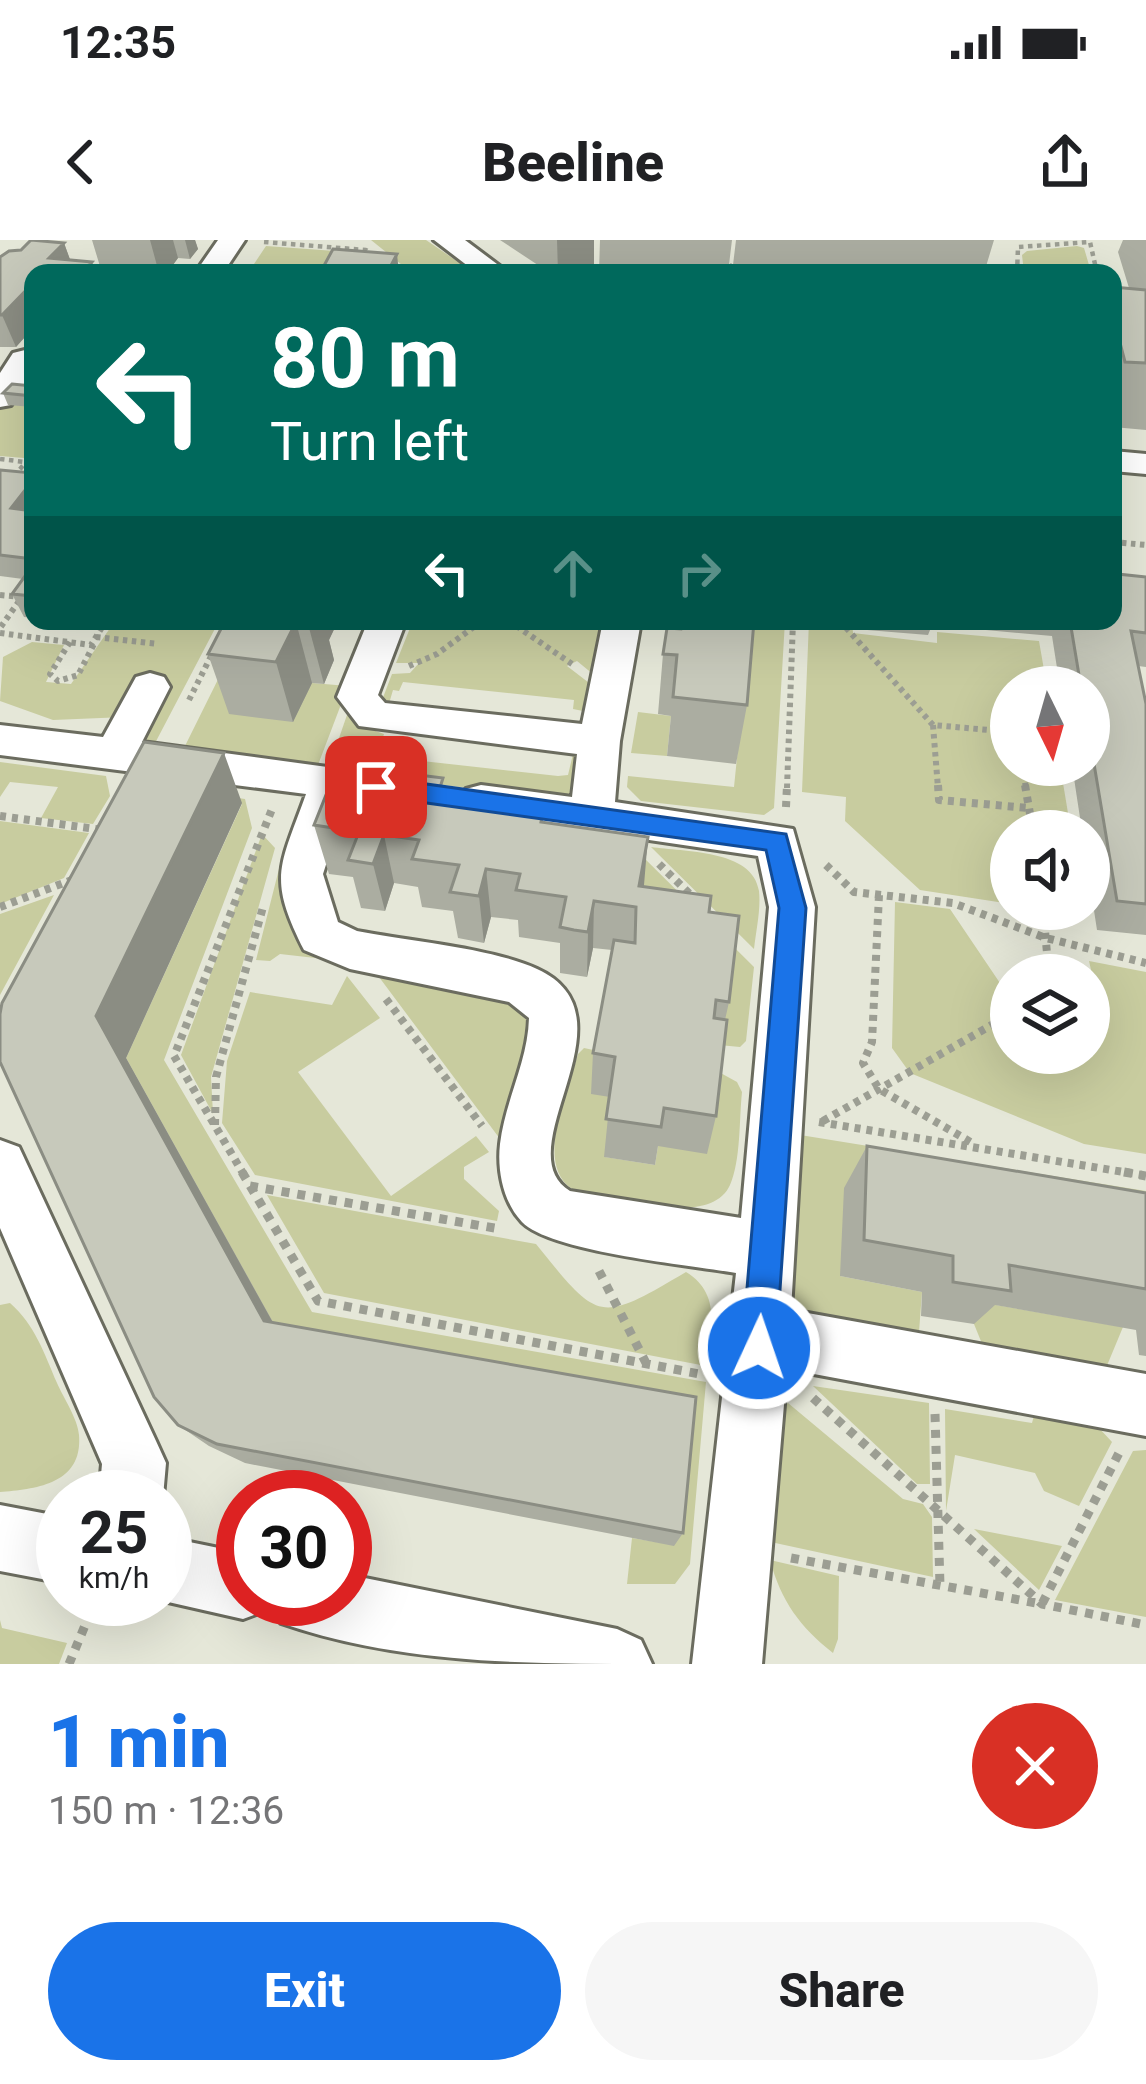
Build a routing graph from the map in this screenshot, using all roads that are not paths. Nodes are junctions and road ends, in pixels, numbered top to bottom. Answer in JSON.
{"nodes":[{"id":1,"x":447,"y":240,"type":"edge"},
{"id":2,"x":482,"y":264,"type":"edge"},
{"id":3,"x":384,"y":630,"type":"edge"},
{"id":4,"x":620,"y":630,"type":"edge"},
{"id":5,"x":150,"y":687,"type":"dead end"},
{"id":6,"x":0,"y":740,"type":"edge"},
{"id":7,"x":598,"y":742,"type":"junction"},
{"id":8,"x":332,"y":781,"type":"junction"},
{"id":9,"x":123,"y":785,"type":"junction"},
{"id":10,"x":614,"y":819,"type":"junction"},
{"id":11,"x":0,"y":1165,"type":"edge"},
{"id":12,"x":16,"y":1242,"type":"edge"},
{"id":13,"x":764,"y":1250,"type":"junction"},
{"id":14,"x":746,"y":1353,"type":"junction"},
{"id":15,"x":1144,"y":1405,"type":"edge"},
{"id":16,"x":133,"y":1470,"type":"edge"},
{"id":17,"x":0,"y":1538,"type":"edge"},
{"id":18,"x":36,"y":1545,"type":"edge"},
{"id":19,"x":372,"y":1622,"type":"edge"},
{"id":20,"x":447,"y":1647,"type":"edge"},
{"id":21,"x":617,"y":1664,"type":"edge"},
{"id":22,"x":727,"y":1664,"type":"edge"}],
"edges":[{"from":1,"to":2,"type":"street"},
{"from":3,"to":7,"type":"street"},
{"from":4,"to":7,"type":"street"},
{"from":5,"to":9,"type":"street"},
{"from":6,"to":9,"type":"street"},
{"from":7,"to":10,"type":"street"},
{"from":8,"to":9,"type":"street"},
{"from":8,"to":10,"type":"street"},
{"from":8,"to":13,"type":"street"},
{"from":10,"to":13,"type":"street"},
{"from":11,"to":12,"type":"street"},
{"from":12,"to":16,"type":"street"},
{"from":13,"to":14,"type":"street"},
{"from":14,"to":15,"type":"street"},
{"from":14,"to":22,"type":"street"},
{"from":17,"to":18,"type":"street"},
{"from":19,"to":20,"type":"street"},
{"from":20,"to":21,"type":"street"}]}
